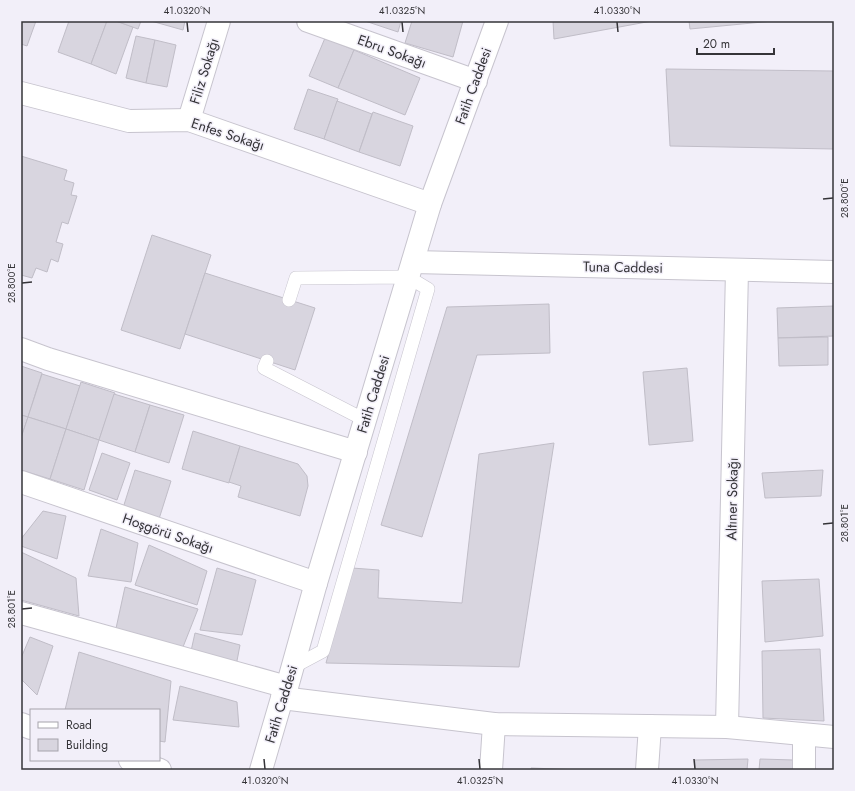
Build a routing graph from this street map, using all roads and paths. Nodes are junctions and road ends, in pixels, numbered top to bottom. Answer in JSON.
{"nodes":[{"id":1,"x":220,"y":21,"type":"edge"},
{"id":2,"x":308,"y":21,"type":"edge"},
{"id":3,"x":496,"y":21,"type":"edge"},
{"id":4,"x":476,"y":81,"type":"junction"},
{"id":5,"x":21,"y":93,"type":"edge"},
{"id":6,"x":189,"y":120,"type":"junction"},
{"id":7,"x":430,"y":204,"type":"junction"},
{"id":8,"x":410,"y":269,"type":"junction"},
{"id":9,"x":737,"y":270,"type":"junction"},
{"id":10,"x":834,"y":272,"type":"edge"},
{"id":11,"x":288,"y":300,"type":"dead end"},
{"id":12,"x":21,"y":349,"type":"edge"},
{"id":13,"x":267,"y":361,"type":"dead end"},
{"id":14,"x":365,"y":420,"type":"junction"},
{"id":15,"x":356,"y":452,"type":"junction"},
{"id":16,"x":21,"y":482,"type":"edge"},
{"id":17,"x":336,"y":515,"type":"junction"},
{"id":18,"x":360,"y":522,"type":"junction"},
{"id":19,"x":316,"y":583,"type":"junction"},
{"id":20,"x":21,"y":613,"type":"edge"},
{"id":21,"x":287,"y":684,"type":"junction"},
{"id":22,"x":494,"y":724,"type":"junction"},
{"id":23,"x":650,"y":726,"type":"junction"},
{"id":24,"x":727,"y":727,"type":"junction"},
{"id":25,"x":804,"y":735,"type":"junction"},
{"id":26,"x":834,"y":737,"type":"edge"},
{"id":27,"x":133,"y":761,"type":"edge"},
{"id":28,"x":160,"y":770,"type":"edge"},
{"id":29,"x":261,"y":770,"type":"edge"},
{"id":30,"x":492,"y":770,"type":"edge"},
{"id":31,"x":647,"y":770,"type":"edge"},
{"id":32,"x":804,"y":770,"type":"edge"}],
"edges":[{"from":1,"to":6,"type":"street","name":"Filiz Sokağı"},
{"from":2,"to":4,"type":"street","name":"Ebru Sokağı"},
{"from":3,"to":4,"type":"street","name":"Fatih Caddesi"},
{"from":4,"to":7,"type":"street","name":"Fatih Caddesi"},
{"from":5,"to":6,"type":"street","name":"Enfes Sokağı"},
{"from":6,"to":7,"type":"street","name":"Enfes Sokağı"},
{"from":7,"to":8,"type":"street","name":"Fatih Caddesi"},
{"from":8,"to":9,"type":"street","name":"Tuna Caddesi"},
{"from":8,"to":11,"type":"lane"},
{"from":8,"to":14,"type":"street","name":"Fatih Caddesi"},
{"from":8,"to":18,"type":"lane"},
{"from":9,"to":10,"type":"street","name":"Tuna Caddesi"},
{"from":9,"to":24,"type":"street","name":"Altıner Sokağı"},
{"from":12,"to":15,"type":"street"},
{"from":13,"to":14,"type":"lane"},
{"from":14,"to":15,"type":"street","name":"Fatih Caddesi"},
{"from":15,"to":17,"type":"street","name":"Fatih Caddesi"},
{"from":16,"to":19,"type":"street","name":"Hoşgörü Sokağı"},
{"from":17,"to":18,"type":"lane"},
{"from":17,"to":19,"type":"street","name":"Fatih Caddesi"},
{"from":18,"to":21,"type":"lane"},
{"from":19,"to":21,"type":"street","name":"Fatih Caddesi"},
{"from":20,"to":21,"type":"street"},
{"from":21,"to":22,"type":"street"},
{"from":21,"to":29,"type":"street","name":"Fatih Caddesi"},
{"from":22,"to":23,"type":"street"},
{"from":22,"to":30,"type":"street"},
{"from":23,"to":24,"type":"street"},
{"from":23,"to":31,"type":"street"},
{"from":24,"to":25,"type":"street"},
{"from":25,"to":26,"type":"street"},
{"from":25,"to":32,"type":"street"},
{"from":27,"to":28,"type":"street"}]}
